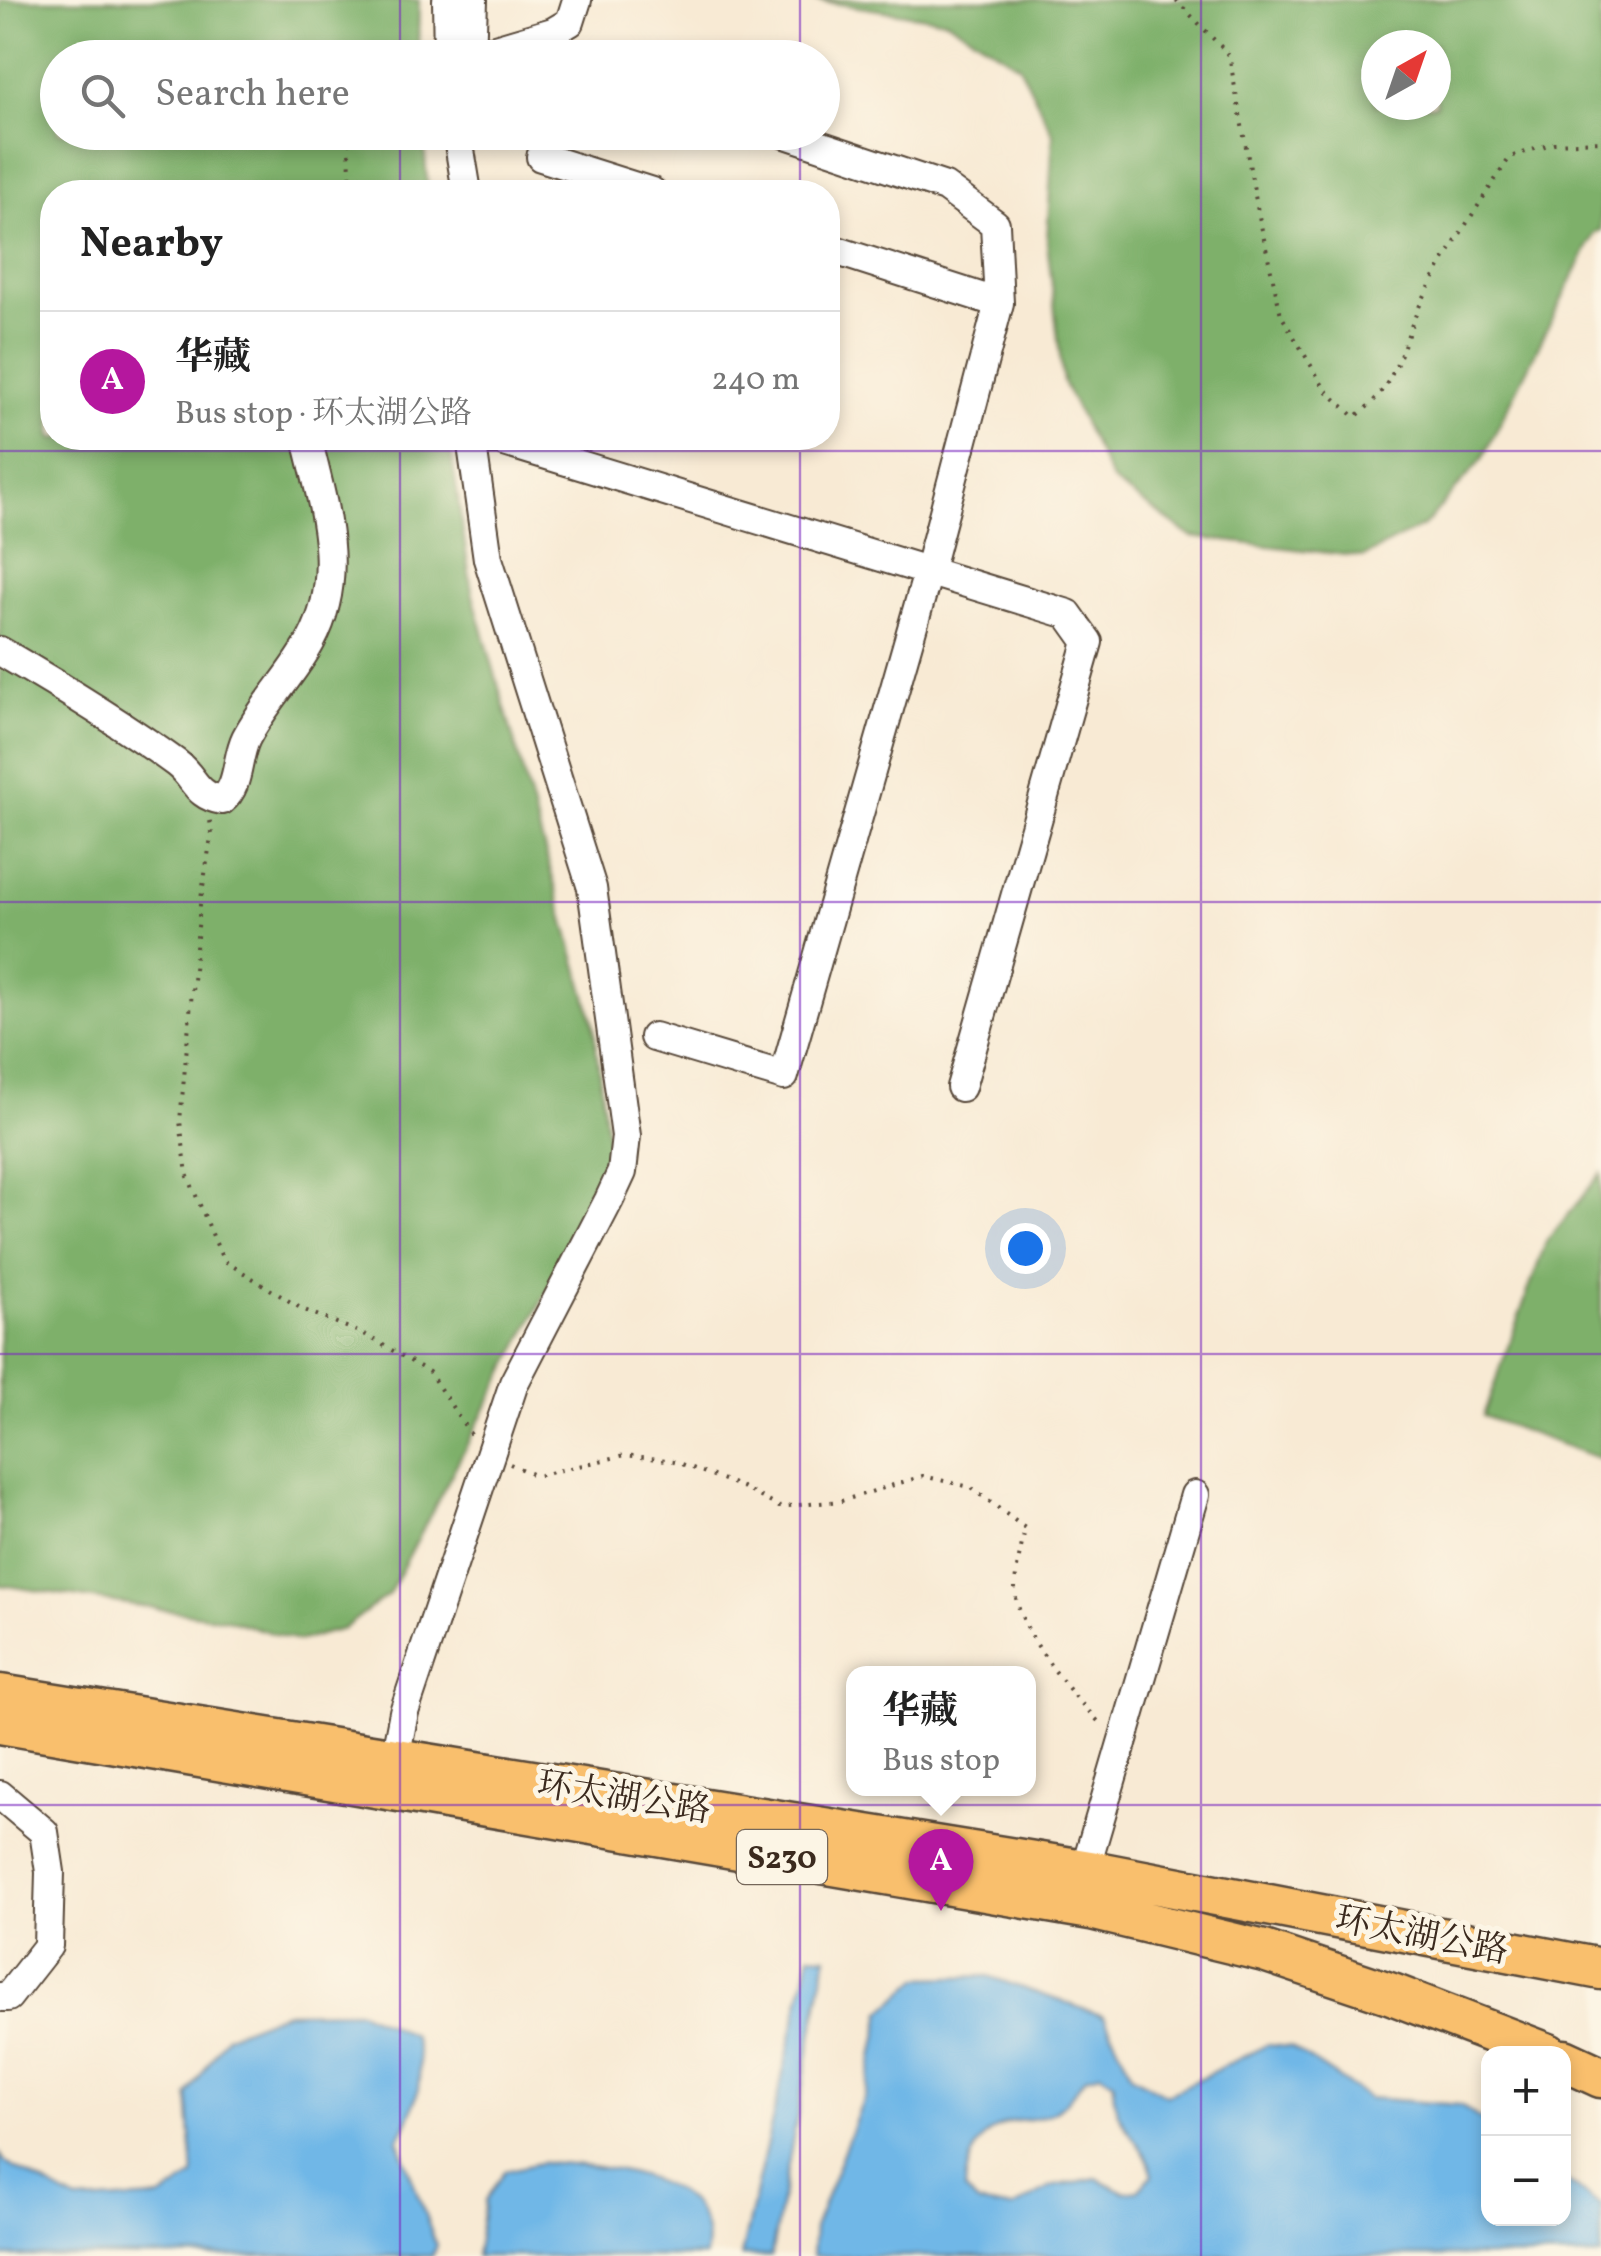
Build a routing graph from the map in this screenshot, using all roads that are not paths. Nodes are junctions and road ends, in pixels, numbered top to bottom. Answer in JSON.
{"nodes":[{"id":1,"x":446,"y":0,"type":"edge"},
{"id":2,"x":473,"y":0,"type":"edge"},
{"id":3,"x":577,"y":0,"type":"edge"},
{"id":4,"x":458,"y":40,"type":"edge"},
{"id":5,"x":466,"y":40,"type":"edge"},
{"id":6,"x":524,"y":40,"type":"edge"},
{"id":7,"x":460,"y":150,"type":"edge"},
{"id":8,"x":469,"y":150,"type":"edge"},
{"id":9,"x":835,"y":150,"type":"edge"},
{"id":10,"x":541,"y":157,"type":"dead end"},
{"id":11,"x":466,"y":180,"type":"edge"},
{"id":12,"x":468,"y":180,"type":"edge"},
{"id":13,"x":614,"y":180,"type":"edge"},
{"id":14,"x":840,"y":252,"type":"edge"},
{"id":15,"x":999,"y":303,"type":"junction"},
{"id":16,"x":310,"y":450,"type":"edge"},
{"id":17,"x":473,"y":450,"type":"edge"},
{"id":18,"x":531,"y":450,"type":"edge"},
{"id":19,"x":929,"y":570,"type":"junction"},
{"id":20,"x":0,"y":651,"type":"edge"},
{"id":21,"x":654,"y":1037,"type":"dead end"},
{"id":22,"x":961,"y":1087,"type":"dead end"},
{"id":23,"x":1194,"y":1495,"type":"dead end"},
{"id":24,"x":0,"y":1695,"type":"edge"},
{"id":25,"x":0,"y":1723,"type":"edge"},
{"id":26,"x":395,"y":1758,"type":"junction"},
{"id":27,"x":0,"y":1795,"type":"edge"},
{"id":28,"x":1080,"y":1889,"type":"junction"},
{"id":29,"x":1601,"y":1969,"type":"edge"},
{"id":30,"x":0,"y":1997,"type":"edge"},
{"id":31,"x":1527,"y":2046,"type":"edge"},
{"id":32,"x":1571,"y":2063,"type":"edge"},
{"id":33,"x":1601,"y":2077,"type":"edge"}],
"edges":[{"from":1,"to":4,"type":"street"},
{"from":2,"to":5,"type":"street"},
{"from":3,"to":6,"type":"street"},
{"from":7,"to":11,"type":"street"},
{"from":8,"to":12,"type":"street"},
{"from":9,"to":15,"type":"street"},
{"from":10,"to":13,"type":"street"},
{"from":14,"to":15,"type":"street"},
{"from":15,"to":19,"type":"street"},
{"from":16,"to":20,"type":"street"},
{"from":17,"to":26,"type":"street"},
{"from":18,"to":19,"type":"street"},
{"from":19,"to":21,"type":"street"},
{"from":19,"to":22,"type":"street"},
{"from":23,"to":28,"type":"street"},
{"from":24,"to":26,"type":"highway","name":"环太湖公路","number":"S230"},
{"from":25,"to":28,"type":"highway","name":"环太湖公路","number":"S230"},
{"from":26,"to":28,"type":"highway","name":"环太湖公路","number":"S230"},
{"from":27,"to":30,"type":"street"},
{"from":28,"to":29,"type":"highway","name":"环太湖公路","number":"S230"},
{"from":28,"to":31,"type":"highway","name":"环太湖公路","number":"S230"},
{"from":32,"to":33,"type":"highway"}]}
